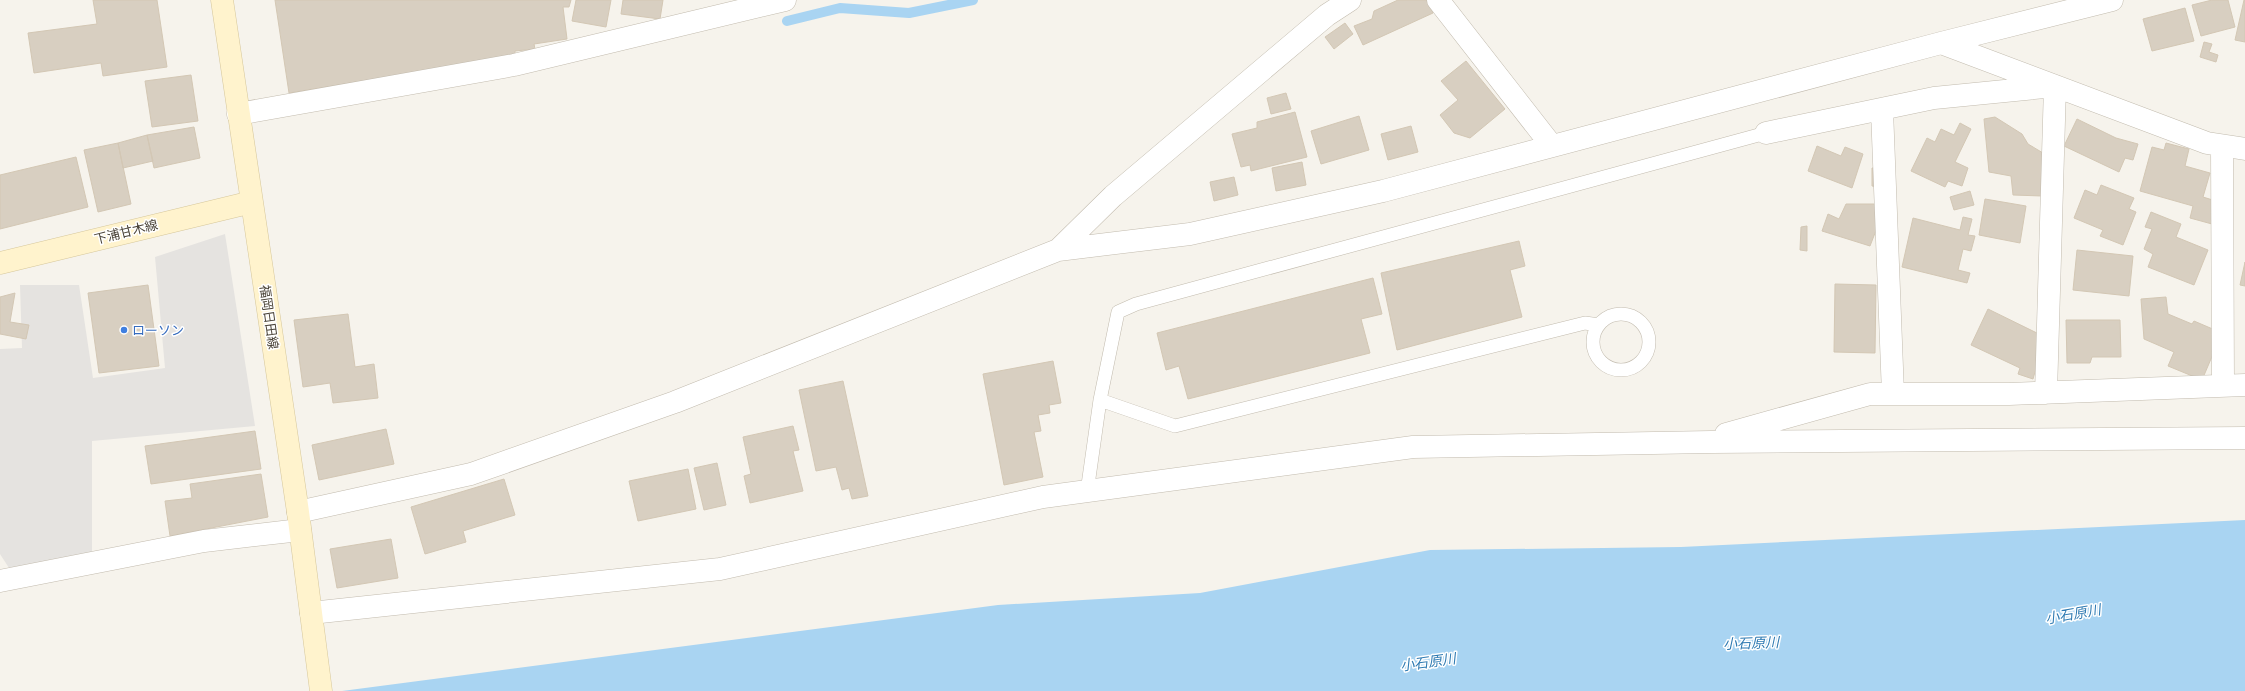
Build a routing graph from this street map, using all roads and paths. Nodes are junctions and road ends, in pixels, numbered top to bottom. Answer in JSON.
{"nodes":[{"id":1,"x":222,"y":0,"type":"edge"},
{"id":2,"x":785,"y":0,"type":"edge"},
{"id":3,"x":1350,"y":0,"type":"edge"},
{"id":4,"x":1438,"y":0,"type":"edge"},
{"id":5,"x":2112,"y":0,"type":"edge"},
{"id":6,"x":1941,"y":43,"type":"junction"},
{"id":7,"x":2055,"y":86,"type":"junction"},
{"id":8,"x":1882,"y":110,"type":"junction"},
{"id":9,"x":238,"y":114,"type":"junction"},
{"id":10,"x":1766,"y":133,"type":"joint"},
{"id":11,"x":1552,"y":146,"type":"junction"},
{"id":12,"x":2222,"y":146,"type":"junction"},
{"id":13,"x":2245,"y":150,"type":"edge"},
{"id":14,"x":252,"y":202,"type":"junction"},
{"id":15,"x":1058,"y":250,"type":"junction"},
{"id":16,"x":0,"y":263,"type":"edge"},
{"id":17,"x":1599,"y":325,"type":"junction"},
{"id":18,"x":2245,"y":384,"type":"edge"},
{"id":19,"x":2223,"y":385,"type":"junction"},
{"id":20,"x":2046,"y":393,"type":"junction"},
{"id":21,"x":1893,"y":394,"type":"junction"},
{"id":22,"x":1100,"y":400,"type":"junction"},
{"id":23,"x":2245,"y":438,"type":"edge"},
{"id":24,"x":1696,"y":442,"type":"junction"},
{"id":25,"x":1087,"y":492,"type":"junction"},
{"id":26,"x":299,"y":521,"type":"junction"},
{"id":27,"x":0,"y":581,"type":"edge"},
{"id":28,"x":311,"y":613,"type":"junction"},
{"id":29,"x":321,"y":691,"type":"edge"}],
"edges":[{"from":1,"to":9,"type":"main road","name":"福岡日田線"},
{"from":2,"to":9,"type":"street"},
{"from":3,"to":15,"type":"street"},
{"from":4,"to":11,"type":"street"},
{"from":5,"to":6,"type":"street"},
{"from":6,"to":7,"type":"street"},
{"from":6,"to":11,"type":"street"},
{"from":7,"to":8,"type":"street"},
{"from":7,"to":12,"type":"street"},
{"from":7,"to":20,"type":"street"},
{"from":8,"to":10,"type":"street"},
{"from":8,"to":21,"type":"street"},
{"from":9,"to":14,"type":"main road","name":"福岡日田線"},
{"from":10,"to":22,"type":"lane"},
{"from":11,"to":15,"type":"street"},
{"from":12,"to":13,"type":"street"},
{"from":12,"to":19,"type":"street"},
{"from":14,"to":16,"type":"main road","name":"下浦甘木線"},
{"from":14,"to":26,"type":"main road","name":"福岡日田線"},
{"from":15,"to":26,"type":"street"},
{"from":17,"to":17,"type":"lane"},
{"from":17,"to":22,"type":"lane"},
{"from":18,"to":19,"type":"street"},
{"from":19,"to":20,"type":"street"},
{"from":20,"to":21,"type":"street"},
{"from":21,"to":24,"type":"street"},
{"from":22,"to":25,"type":"lane"},
{"from":23,"to":24,"type":"street"},
{"from":24,"to":25,"type":"street"},
{"from":25,"to":28,"type":"street"},
{"from":26,"to":27,"type":"street"},
{"from":26,"to":28,"type":"main road","name":"福岡日田線"},
{"from":28,"to":29,"type":"main road","name":"福岡日田線"}]}
